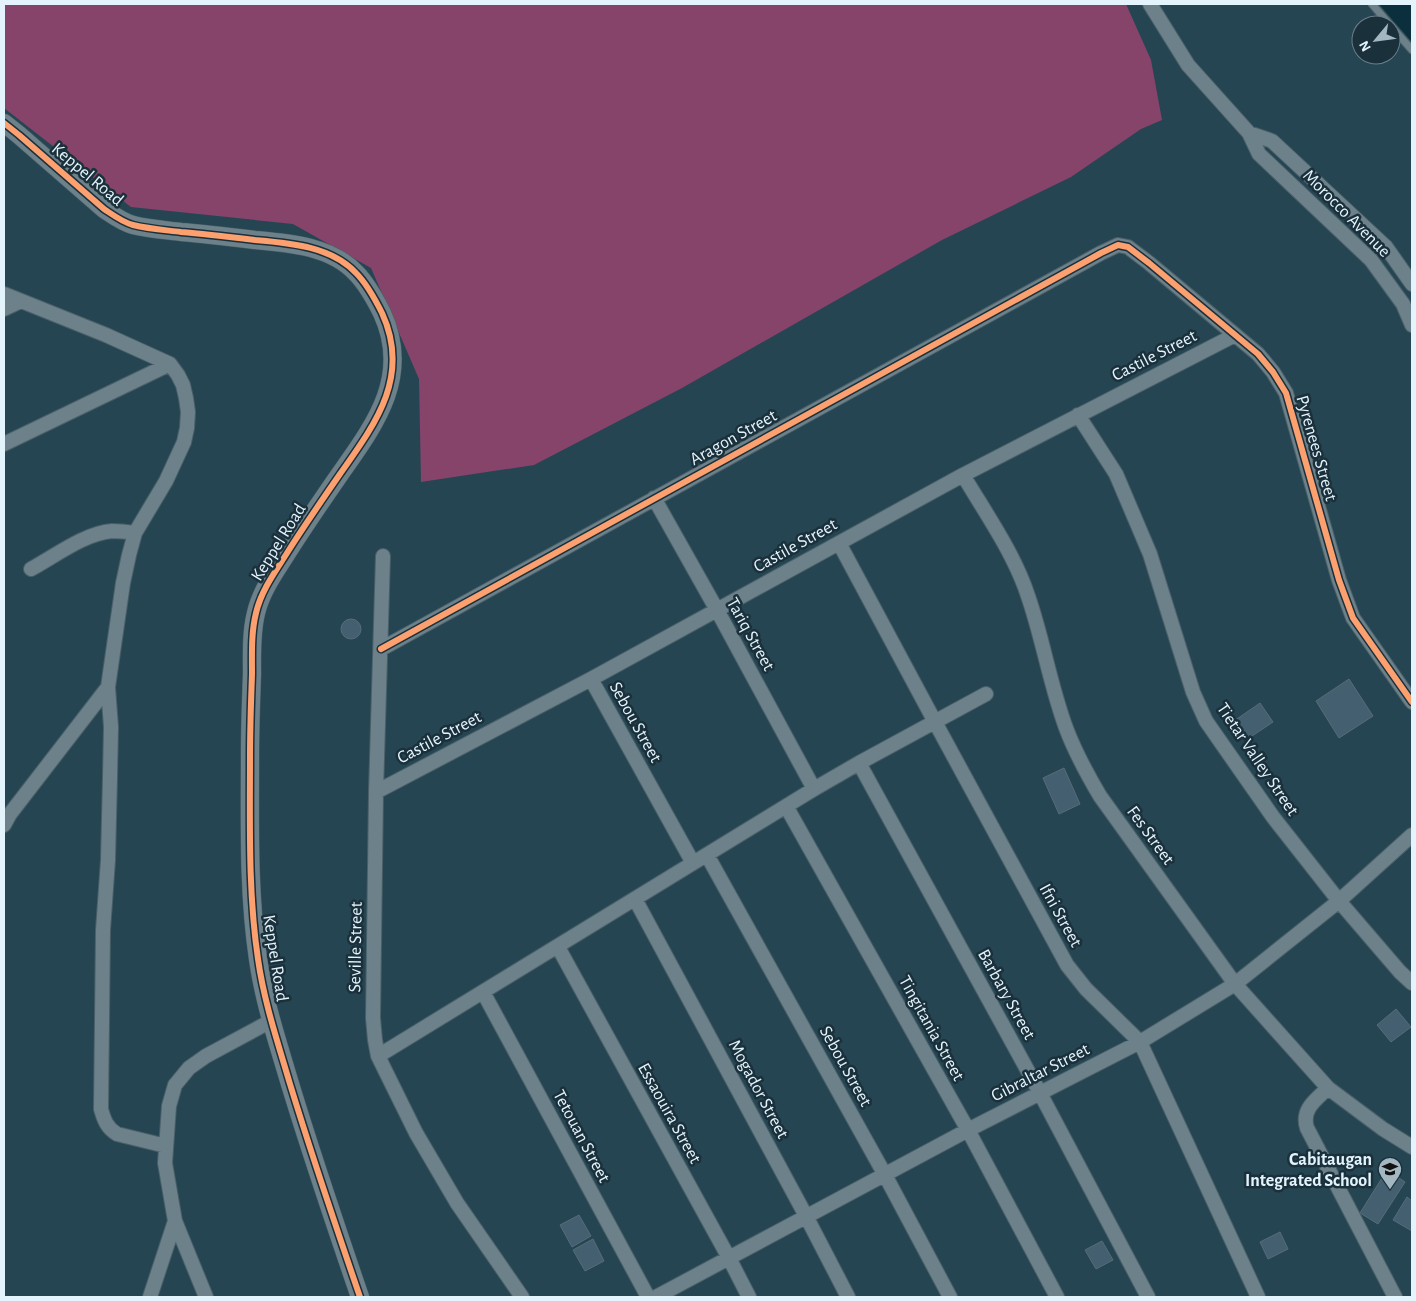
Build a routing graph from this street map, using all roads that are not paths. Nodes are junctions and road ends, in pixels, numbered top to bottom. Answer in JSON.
{"nodes":[{"id":1,"x":1150,"y":4,"type":"edge"},
{"id":2,"x":1372,"y":4,"type":"edge"},
{"id":3,"x":1382,"y":15,"type":"edge"},
{"id":4,"x":1401,"y":37,"type":"edge"},
{"id":5,"x":1412,"y":50,"type":"edge"},
{"id":6,"x":4,"y":123,"type":"edge"},
{"id":7,"x":1248,"y":133,"type":"junction"},
{"id":8,"x":1101,"y":252,"type":"joint"},
{"id":9,"x":1412,"y":284,"type":"edge"},
{"id":10,"x":4,"y":294,"type":"edge"},
{"id":11,"x":21,"y":301,"type":"junction"},
{"id":12,"x":4,"y":309,"type":"edge"},
{"id":13,"x":1412,"y":325,"type":"edge"},
{"id":14,"x":1235,"y":335,"type":"junction"},
{"id":15,"x":170,"y":364,"type":"junction"},
{"id":16,"x":1078,"y":415,"type":"junction"},
{"id":17,"x":4,"y":444,"type":"edge"},
{"id":18,"x":963,"y":475,"type":"junction"},
{"id":19,"x":654,"y":498,"type":"junction"},
{"id":20,"x":135,"y":533,"type":"junction"},
{"id":21,"x":839,"y":542,"type":"junction"},
{"id":22,"x":384,"y":556,"type":"dead end"},
{"id":23,"x":31,"y":569,"type":"dead end"},
{"id":24,"x":717,"y":610,"type":"junction"},
{"id":25,"x":381,"y":649,"type":"junction"},
{"id":26,"x":591,"y":679,"type":"junction"},
{"id":27,"x":108,"y":687,"type":"junction"},
{"id":28,"x":986,"y":694,"type":"dead end"},
{"id":29,"x":1412,"y":702,"type":"edge"},
{"id":30,"x":934,"y":722,"type":"junction"},
{"id":31,"x":859,"y":763,"type":"junction"},
{"id":32,"x":814,"y":789,"type":"junction"},
{"id":33,"x":376,"y":792,"type":"junction"},
{"id":34,"x":786,"y":806,"type":"junction"},
{"id":35,"x":4,"y":825,"type":"edge"},
{"id":36,"x":1412,"y":835,"type":"edge"},
{"id":37,"x":707,"y":855,"type":"junction"},
{"id":38,"x":693,"y":863,"type":"junction"},
{"id":39,"x":635,"y":899,"type":"junction"},
{"id":40,"x":1339,"y":901,"type":"junction"},
{"id":41,"x":558,"y":947,"type":"junction"},
{"id":42,"x":1412,"y":983,"type":"edge"},
{"id":43,"x":1235,"y":984,"type":"junction"},
{"id":44,"x":483,"y":992,"type":"junction"},
{"id":45,"x":271,"y":1021,"type":"junction"},
{"id":46,"x":1140,"y":1042,"type":"junction"},
{"id":47,"x":378,"y":1056,"type":"junction"},
{"id":48,"x":1328,"y":1088,"type":"junction"},
{"id":49,"x":1040,"y":1093,"type":"junction"},
{"id":50,"x":968,"y":1130,"type":"junction"},
{"id":51,"x":166,"y":1146,"type":"junction"},
{"id":52,"x":1412,"y":1147,"type":"edge"},
{"id":53,"x":886,"y":1175,"type":"junction"},
{"id":54,"x":806,"y":1216,"type":"junction"},
{"id":55,"x":175,"y":1220,"type":"junction"},
{"id":56,"x":729,"y":1258,"type":"junction"},
{"id":57,"x":150,"y":1297,"type":"edge"},
{"id":58,"x":206,"y":1297,"type":"edge"},
{"id":59,"x":360,"y":1297,"type":"edge"},
{"id":60,"x":522,"y":1297,"type":"edge"},
{"id":61,"x":648,"y":1297,"type":"edge"},
{"id":62,"x":656,"y":1297,"type":"edge"},
{"id":63,"x":749,"y":1297,"type":"edge"},
{"id":64,"x":848,"y":1297,"type":"edge"},
{"id":65,"x":950,"y":1297,"type":"edge"},
{"id":66,"x":1057,"y":1297,"type":"edge"},
{"id":67,"x":1148,"y":1297,"type":"edge"},
{"id":68,"x":1258,"y":1297,"type":"edge"},
{"id":69,"x":1395,"y":1297,"type":"edge"}],
"edges":[{"from":1,"to":7,"type":"street","name":"Morocco Avenue"},
{"from":2,"to":3,"type":"lane"},
{"from":4,"to":5,"type":"lane"},
{"from":6,"to":45,"type":"street","name":"Keppel Road"},
{"from":7,"to":9,"type":"street"},
{"from":7,"to":13,"type":"street","name":"Morocco Avenue"},
{"from":8,"to":14,"type":"street","name":"Pyrenees Street"},
{"from":8,"to":19,"type":"street","name":"Aragon Street"},
{"from":10,"to":11,"type":"street"},
{"from":11,"to":12,"type":"street"},
{"from":11,"to":15,"type":"street"},
{"from":14,"to":16,"type":"street","name":"Castile Street"},
{"from":14,"to":29,"type":"street","name":"Pyrenees Street"},
{"from":15,"to":17,"type":"street"},
{"from":15,"to":20,"type":"street"},
{"from":16,"to":18,"type":"street","name":"Castile Street"},
{"from":16,"to":40,"type":"street","name":"Tietar Valley Street"},
{"from":18,"to":21,"type":"street","name":"Castile Street"},
{"from":18,"to":43,"type":"street","name":"Fes Street"},
{"from":19,"to":24,"type":"street","name":"Tariq Street"},
{"from":19,"to":25,"type":"street","name":"Aragon Street"},
{"from":20,"to":23,"type":"street"},
{"from":20,"to":27,"type":"street"},
{"from":21,"to":24,"type":"street","name":"Castile Street"},
{"from":21,"to":30,"type":"street","name":"Ifni Street"},
{"from":22,"to":25,"type":"street","name":"Seville Street"},
{"from":24,"to":26,"type":"street","name":"Castile Street"},
{"from":24,"to":32,"type":"street","name":"Tariq Street"},
{"from":25,"to":33,"type":"street","name":"Seville Street"},
{"from":26,"to":33,"type":"street","name":"Castile Street"},
{"from":26,"to":38,"type":"street","name":"Sebou Street"},
{"from":27,"to":35,"type":"street"},
{"from":27,"to":51,"type":"street"},
{"from":28,"to":30,"type":"street"},
{"from":30,"to":31,"type":"street"},
{"from":30,"to":46,"type":"street","name":"Ifni Street"},
{"from":31,"to":32,"type":"street"},
{"from":31,"to":49,"type":"street","name":"Barbary Street"},
{"from":32,"to":34,"type":"street"},
{"from":33,"to":47,"type":"street","name":"Seville Street"},
{"from":34,"to":37,"type":"street"},
{"from":34,"to":50,"type":"street","name":"Tingitania Street"},
{"from":36,"to":40,"type":"street","name":"Gibraltar Street"},
{"from":37,"to":38,"type":"street"},
{"from":37,"to":53,"type":"street","name":"Sebou Street"},
{"from":38,"to":39,"type":"street"},
{"from":39,"to":41,"type":"street"},
{"from":39,"to":54,"type":"street","name":"Mogador Street"},
{"from":40,"to":42,"type":"street","name":"Tietar Valley Street"},
{"from":40,"to":43,"type":"street","name":"Gibraltar Street"},
{"from":41,"to":44,"type":"street"},
{"from":41,"to":56,"type":"street","name":"Essaouira Street"},
{"from":43,"to":46,"type":"street","name":"Gibraltar Street"},
{"from":43,"to":48,"type":"street","name":"Fes Street"},
{"from":44,"to":47,"type":"street"},
{"from":44,"to":61,"type":"street","name":"Tetouan Street"},
{"from":45,"to":51,"type":"street"},
{"from":45,"to":59,"type":"street","name":"Keppel Road"},
{"from":46,"to":49,"type":"street","name":"Gibraltar Street"},
{"from":46,"to":68,"type":"street","name":"Ifni Street"},
{"from":47,"to":60,"type":"street","name":"Seville Street"},
{"from":48,"to":52,"type":"street","name":"Fes Street"},
{"from":48,"to":69,"type":"street"},
{"from":49,"to":50,"type":"street","name":"Gibraltar Street"},
{"from":49,"to":67,"type":"street","name":"Barbary Street"},
{"from":50,"to":53,"type":"street","name":"Gibraltar Street"},
{"from":50,"to":66,"type":"street","name":"Tingitania Street"},
{"from":51,"to":55,"type":"street"},
{"from":53,"to":54,"type":"street","name":"Gibraltar Street"},
{"from":53,"to":65,"type":"street","name":"Sebou Street"},
{"from":54,"to":56,"type":"street","name":"Gibraltar Street"},
{"from":54,"to":64,"type":"street","name":"Mogador Street"},
{"from":55,"to":57,"type":"street"},
{"from":55,"to":58,"type":"street"},
{"from":56,"to":62,"type":"street","name":"Gibraltar Street"},
{"from":56,"to":63,"type":"street","name":"Essaouira Street"}]}
